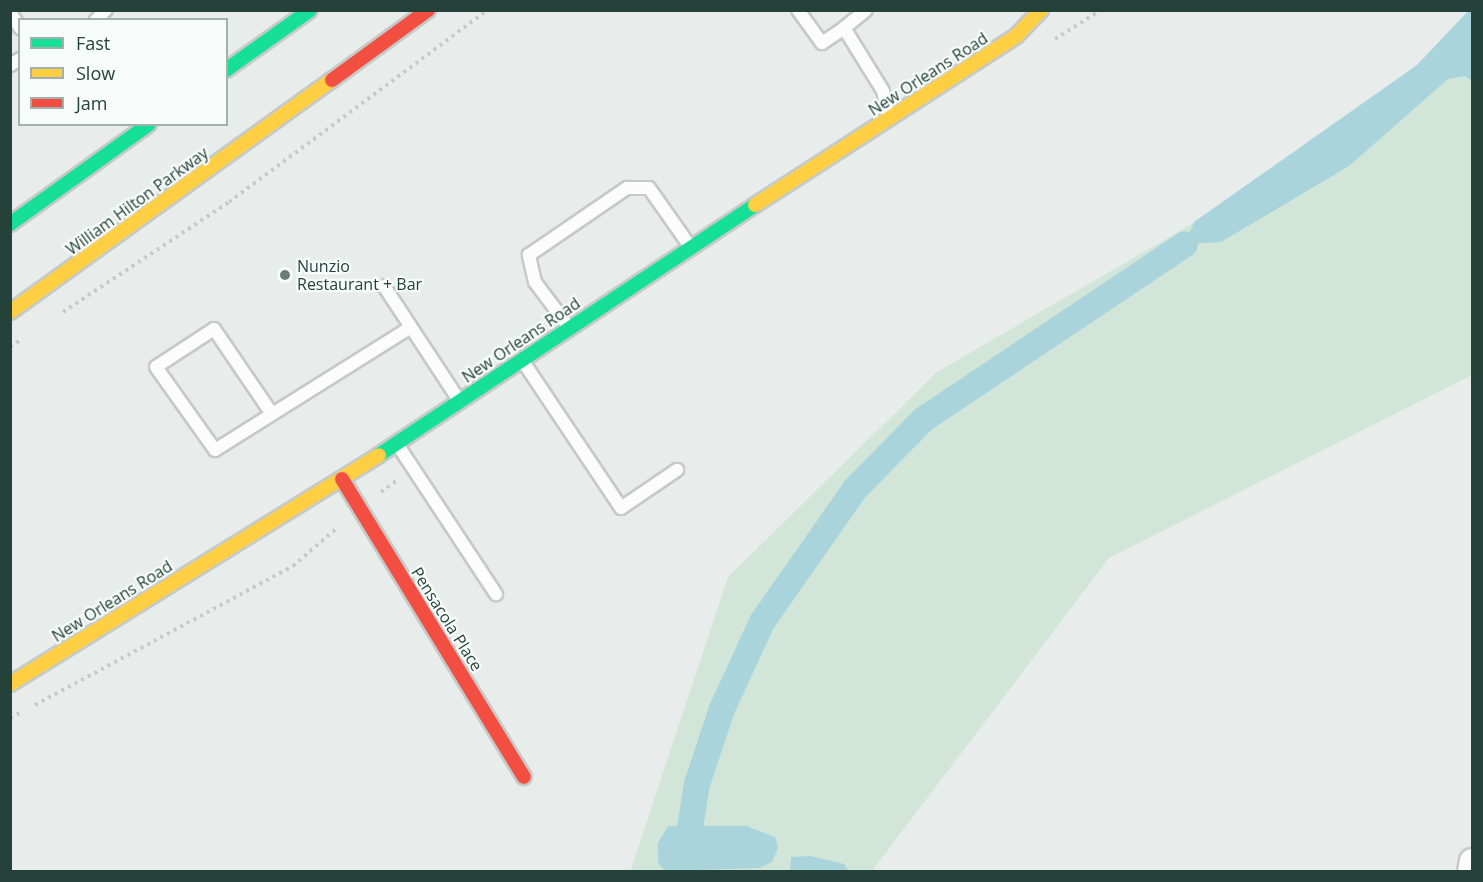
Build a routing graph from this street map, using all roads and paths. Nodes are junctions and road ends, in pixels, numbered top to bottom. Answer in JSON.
{"nodes":[{"id":1,"x":310,"y":10,"type":"edge"},
{"id":2,"x":428,"y":10,"type":"edge"},
{"id":3,"x":488,"y":10,"type":"edge"},
{"id":4,"x":798,"y":10,"type":"edge"},
{"id":5,"x":866,"y":10,"type":"edge"},
{"id":6,"x":1041,"y":10,"type":"edge"},
{"id":7,"x":10,"y":12,"type":"edge"},
{"id":8,"x":18,"y":25,"type":"edge"},
{"id":9,"x":844,"y":28,"type":"junction"},
{"id":10,"x":228,"y":69,"type":"edge"},
{"id":11,"x":890,"y":120,"type":"junction"},
{"id":12,"x":146,"y":126,"type":"edge"},
{"id":13,"x":10,"y":224,"type":"edge"},
{"id":14,"x":690,"y":247,"type":"junction"},
{"id":15,"x":384,"y":286,"type":"dead end"},
{"id":16,"x":10,"y":312,"type":"edge"},
{"id":17,"x":60,"y":314,"type":"dead end"},
{"id":18,"x":411,"y":327,"type":"junction"},
{"id":19,"x":569,"y":327,"type":"junction"},
{"id":20,"x":30,"y":334,"type":"dead end"},
{"id":21,"x":10,"y":347,"type":"edge"},
{"id":22,"x":522,"y":359,"type":"junction"},
{"id":23,"x":460,"y":400,"type":"junction"},
{"id":24,"x":272,"y":414,"type":"junction"},
{"id":25,"x":396,"y":443,"type":"junction"},
{"id":26,"x":677,"y":470,"type":"dead end"},
{"id":27,"x":342,"y":479,"type":"junction"},
{"id":28,"x":496,"y":594,"type":"dead end"},
{"id":29,"x":10,"y":684,"type":"edge"},
{"id":30,"x":524,"y":777,"type":"dead end"},
{"id":31,"x":1473,"y":861,"type":"edge"},
{"id":32,"x":1470,"y":872,"type":"edge"}],
"edges":[{"from":1,"to":10,"type":"main road"},
{"from":2,"to":16,"type":"main road","name":"William Hilton Parkway"},
{"from":3,"to":17,"type":"path"},
{"from":4,"to":9,"type":"lane"},
{"from":5,"to":9,"type":"lane"},
{"from":6,"to":11,"type":"main road","name":"New Orleans Road"},
{"from":7,"to":8,"type":"lane"},
{"from":9,"to":11,"type":"lane"},
{"from":11,"to":14,"type":"main road","name":"New Orleans Road"},
{"from":12,"to":13,"type":"main road"},
{"from":14,"to":19,"type":"main road","name":"New Orleans Road"},
{"from":14,"to":19,"type":"lane"},
{"from":15,"to":18,"type":"lane"},
{"from":18,"to":23,"type":"lane"},
{"from":18,"to":24,"type":"lane"},
{"from":19,"to":22,"type":"main road","name":"New Orleans Road"},
{"from":20,"to":21,"type":"path"},
{"from":22,"to":23,"type":"main road","name":"New Orleans Road"},
{"from":22,"to":26,"type":"lane"},
{"from":23,"to":25,"type":"main road","name":"New Orleans Road"},
{"from":24,"to":24,"type":"lane"},
{"from":25,"to":27,"type":"main road","name":"New Orleans Road"},
{"from":25,"to":28,"type":"lane"},
{"from":27,"to":29,"type":"main road","name":"New Orleans Road"},
{"from":27,"to":30,"type":"main road","name":"Pensacola Place"},
{"from":31,"to":32,"type":"street"}]}
